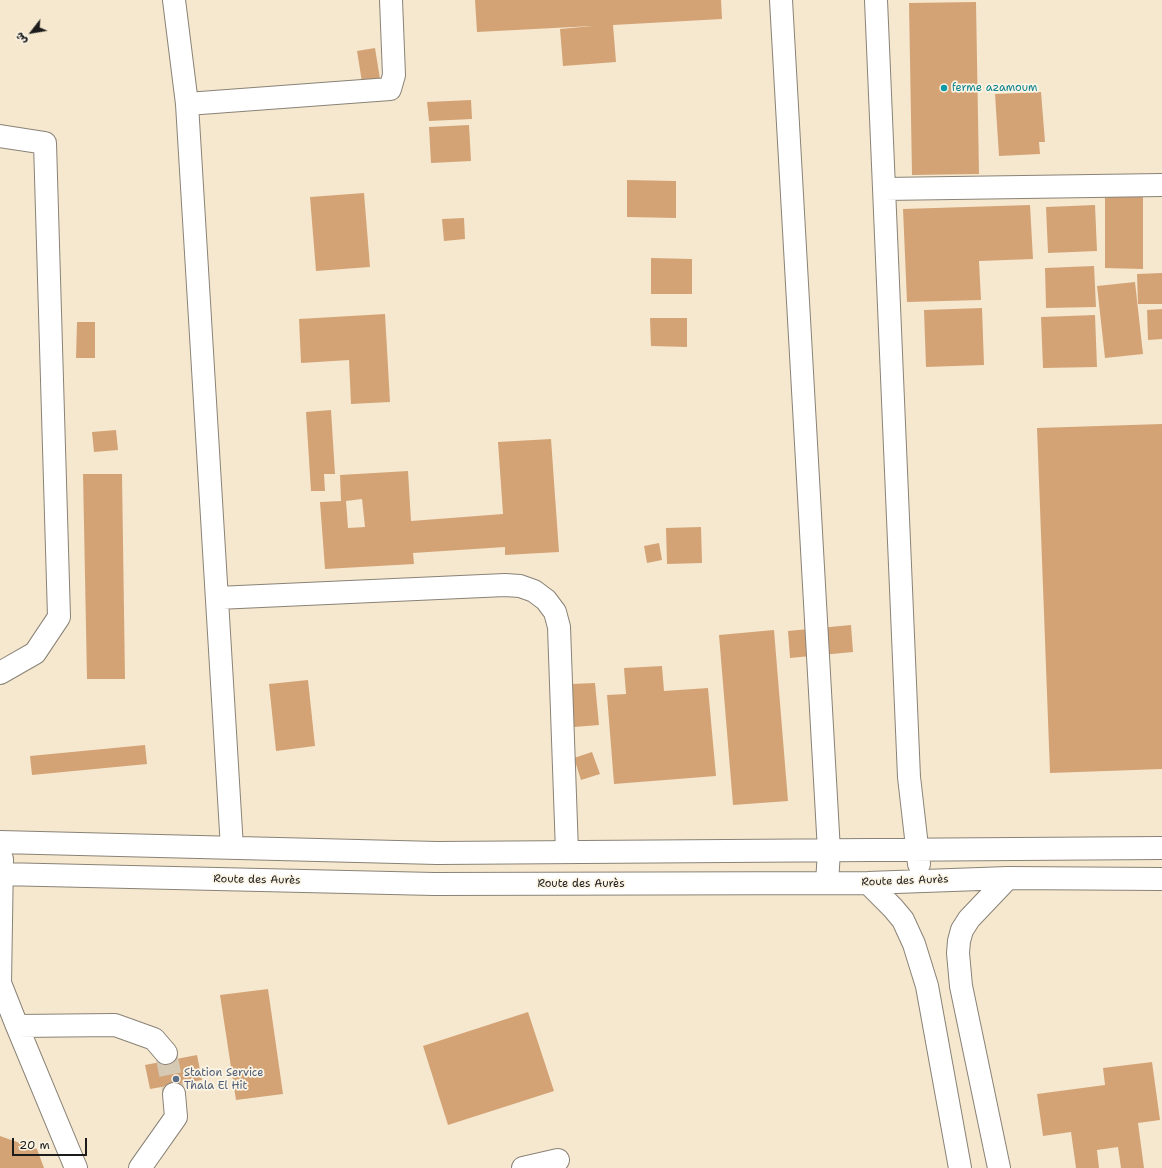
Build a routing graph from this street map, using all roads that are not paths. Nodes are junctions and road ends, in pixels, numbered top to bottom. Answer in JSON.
{"nodes":[{"id":1,"x":174,"y":0,"type":"edge"},
{"id":2,"x":391,"y":0,"type":"edge"},
{"id":3,"x":781,"y":0,"type":"edge"},
{"id":4,"x":876,"y":0,"type":"edge"},
{"id":5,"x":187,"y":104,"type":"junction"},
{"id":6,"x":0,"y":136,"type":"edge"},
{"id":7,"x":1162,"y":185,"type":"edge"},
{"id":8,"x":884,"y":189,"type":"junction"},
{"id":9,"x":217,"y":598,"type":"junction"},
{"id":10,"x":0,"y":673,"type":"edge"},
{"id":11,"x":1,"y":842,"type":"edge"},
{"id":12,"x":232,"y":848,"type":"junction"},
{"id":13,"x":1162,"y":848,"type":"edge"},
{"id":14,"x":917,"y":850,"type":"junction"},
{"id":15,"x":829,"y":851,"type":"junction"},
{"id":16,"x":567,"y":852,"type":"junction"},
{"id":17,"x":1,"y":874,"type":"edge"},
{"id":18,"x":1008,"y":878,"type":"junction"},
{"id":19,"x":1162,"y":880,"type":"edge"},
{"id":20,"x":921,"y":881,"type":"junction"},
{"id":21,"x":827,"y":883,"type":"junction"},
{"id":22,"x":868,"y":883,"type":"junction"},
{"id":23,"x":0,"y":983,"type":"edge"},
{"id":24,"x":927,"y":986,"type":"junction"},
{"id":25,"x":961,"y":986,"type":"junction"},
{"id":26,"x":17,"y":1026,"type":"junction"},
{"id":27,"x":166,"y":1053,"type":"tunnel mouth"},
{"id":28,"x":174,"y":1094,"type":"tunnel mouth"},
{"id":29,"x":558,"y":1160,"type":"dead end"},
{"id":30,"x":76,"y":1168,"type":"edge"},
{"id":31,"x":140,"y":1168,"type":"edge"},
{"id":32,"x":523,"y":1168,"type":"edge"},
{"id":33,"x":960,"y":1168,"type":"edge"},
{"id":34,"x":1000,"y":1168,"type":"edge"}],
"edges":[{"from":1,"to":5,"type":"street"},
{"from":2,"to":5,"type":"street"},
{"from":3,"to":15,"type":"street"},
{"from":4,"to":8,"type":"street"},
{"from":5,"to":9,"type":"street"},
{"from":6,"to":10,"type":"street"},
{"from":7,"to":8,"type":"street"},
{"from":8,"to":14,"type":"street"},
{"from":9,"to":12,"type":"street"},
{"from":9,"to":16,"type":"street"},
{"from":11,"to":12,"type":"street"},
{"from":11,"to":17,"type":"street"},
{"from":12,"to":16,"type":"street"},
{"from":13,"to":14,"type":"street"},
{"from":14,"to":15,"type":"street"},
{"from":14,"to":20,"type":"street"},
{"from":15,"to":16,"type":"street"},
{"from":15,"to":21,"type":"street"},
{"from":17,"to":21,"type":"street","name":"Route des Aurès"},
{"from":17,"to":23,"type":"street"},
{"from":18,"to":19,"type":"street","name":"Route des Aurès"},
{"from":18,"to":20,"type":"street","name":"Route des Aurès"},
{"from":18,"to":25,"type":"street"},
{"from":20,"to":22,"type":"street","name":"Route des Aurès"},
{"from":21,"to":22,"type":"street","name":"Route des Aurès"},
{"from":22,"to":24,"type":"street"},
{"from":23,"to":26,"type":"street"},
{"from":24,"to":25,"type":"street"},
{"from":24,"to":33,"type":"street"},
{"from":25,"to":34,"type":"street"},
{"from":26,"to":27,"type":"street"},
{"from":26,"to":30,"type":"street"},
{"from":28,"to":31,"type":"street"},
{"from":29,"to":32,"type":"street"}]}
